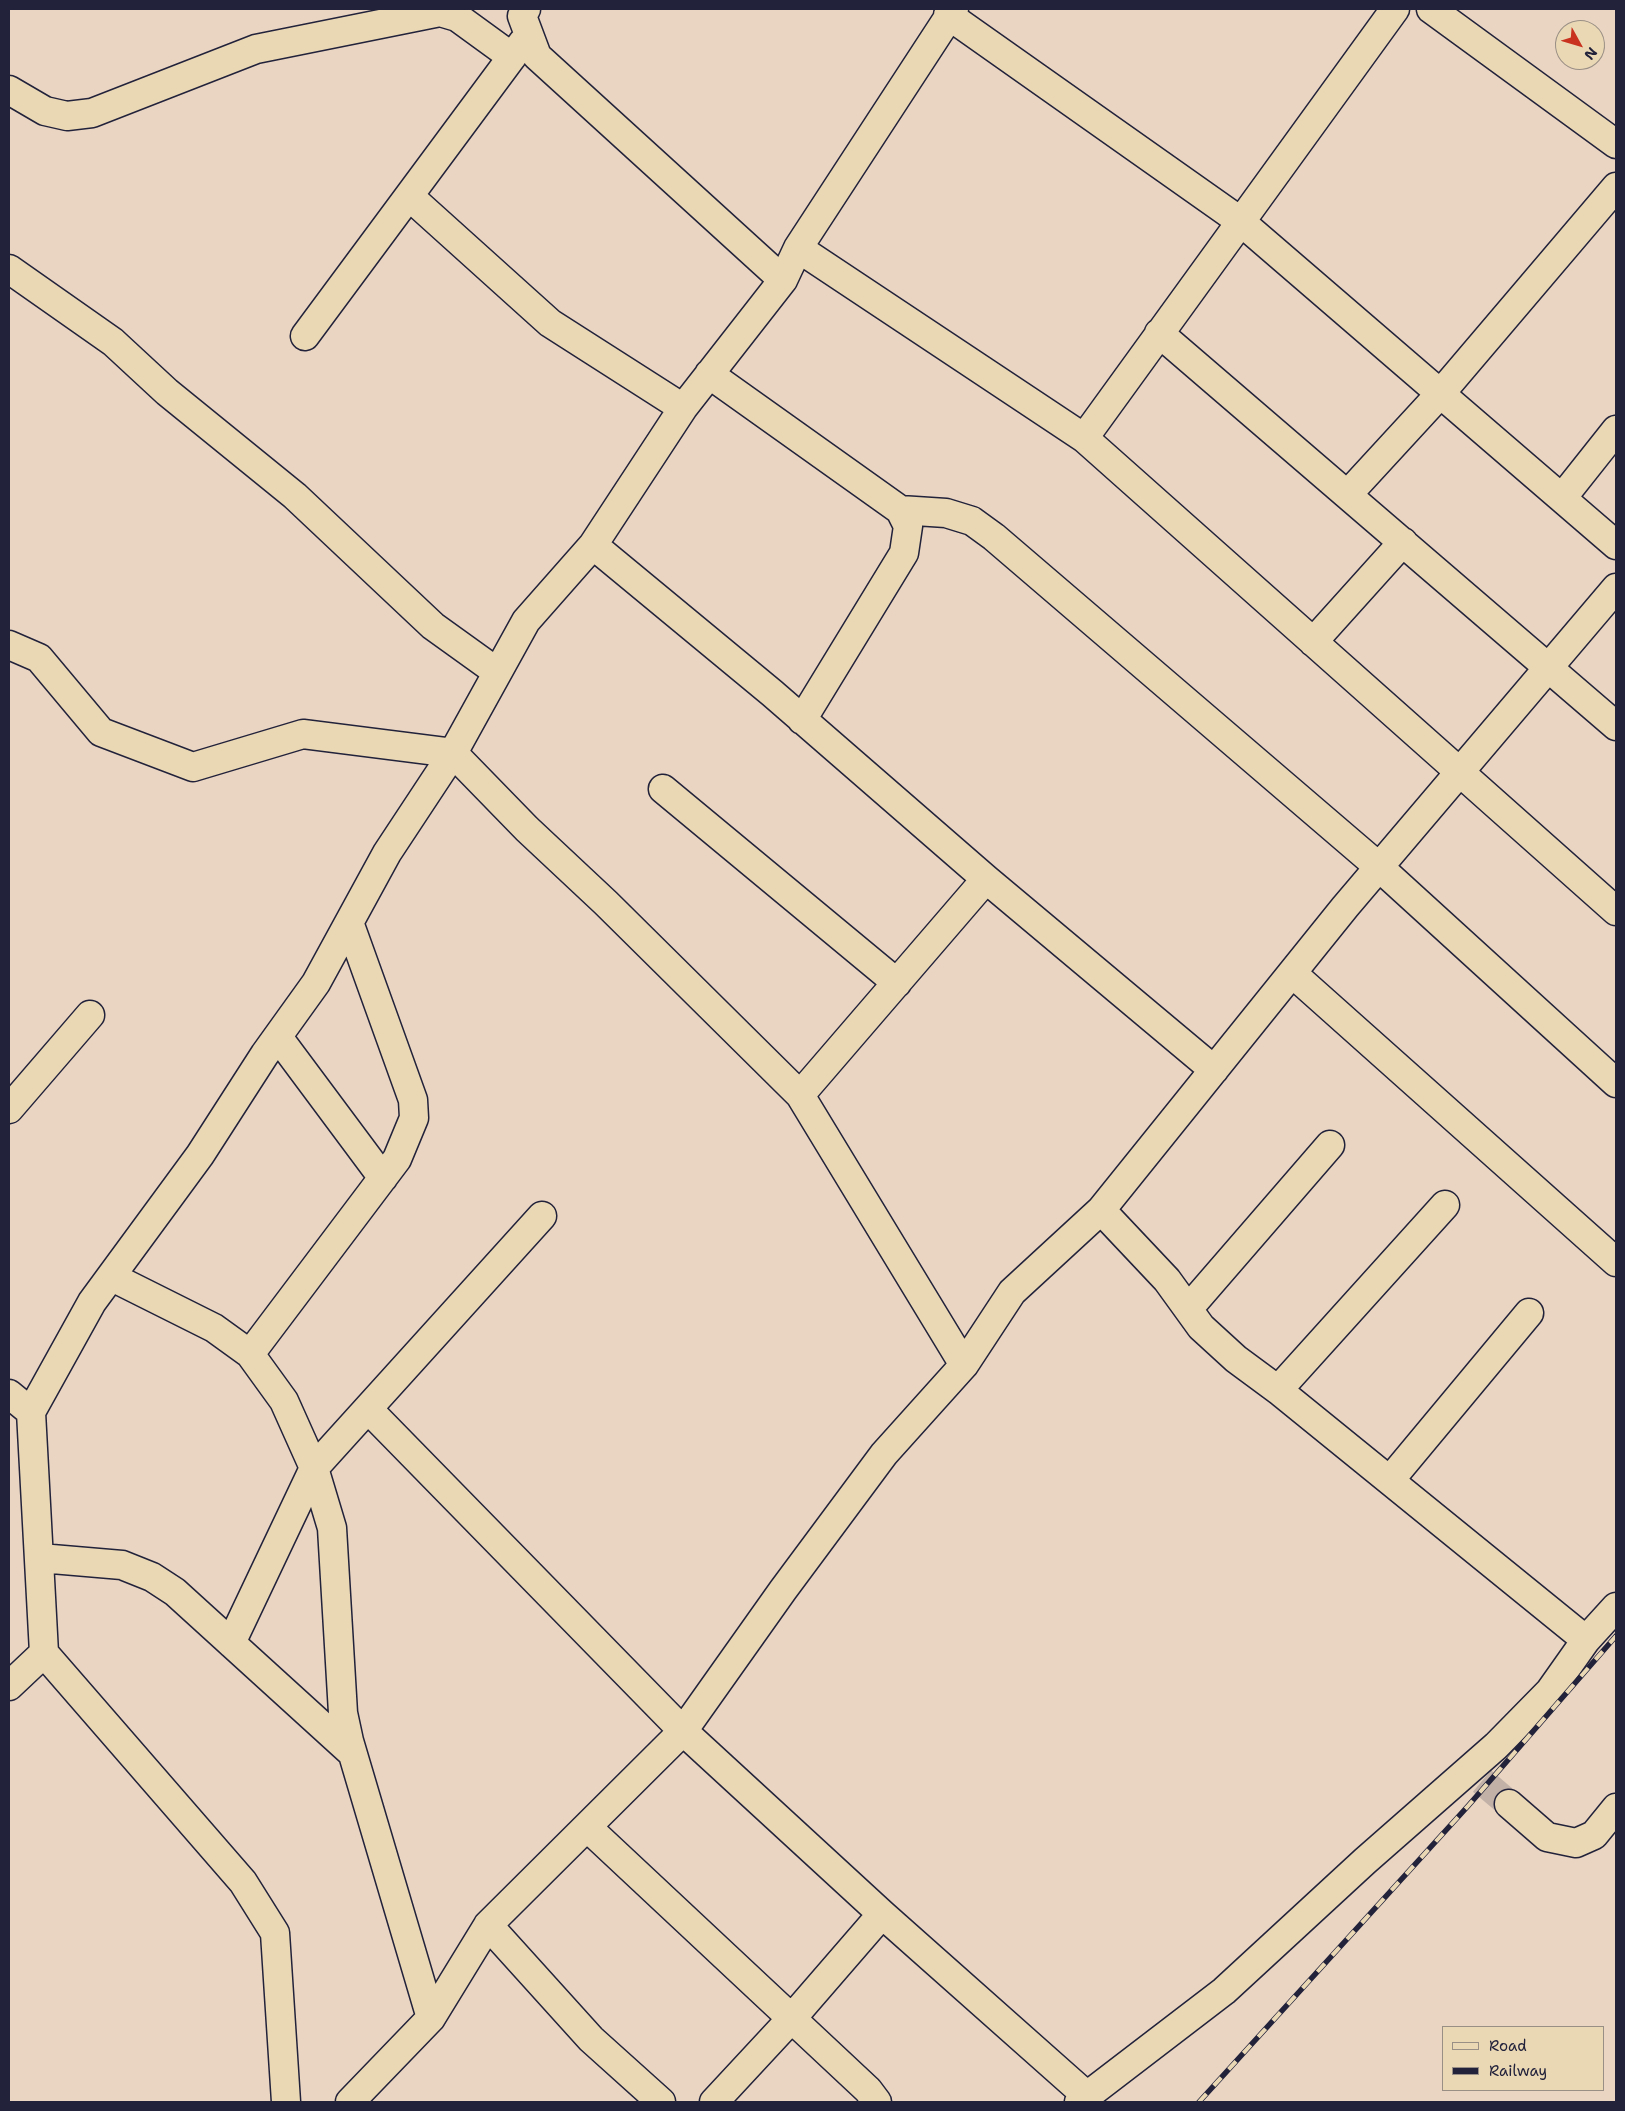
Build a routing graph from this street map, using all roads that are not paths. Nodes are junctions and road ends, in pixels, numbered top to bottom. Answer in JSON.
{"nodes":[{"id":1,"x":1395,"y":9,"type":"edge"},
{"id":2,"x":1431,"y":9,"type":"edge"},
{"id":3,"x":951,"y":12,"type":"edge"},
{"id":4,"x":527,"y":21,"type":"edge"},
{"id":5,"x":512,"y":57,"type":"junction"},
{"id":6,"x":9,"y":90,"type":"edge"},
{"id":7,"x":1616,"y":144,"type":"edge"},
{"id":8,"x":1616,"y":187,"type":"edge"},
{"id":9,"x":409,"y":196,"type":"junction"},
{"id":10,"x":1240,"y":221,"type":"junction"},
{"id":11,"x":798,"y":248,"type":"junction"},
{"id":12,"x":9,"y":269,"type":"edge"},
{"id":13,"x":783,"y":280,"type":"junction"},
{"id":14,"x":1159,"y":333,"type":"junction"},
{"id":15,"x":305,"y":336,"type":"dead end"},
{"id":16,"x":709,"y":374,"type":"junction"},
{"id":17,"x":1440,"y":394,"type":"junction"},
{"id":18,"x":682,"y":408,"type":"junction"},
{"id":19,"x":1616,"y":430,"type":"edge"},
{"id":20,"x":1084,"y":438,"type":"junction"},
{"id":21,"x":1348,"y":494,"type":"junction"},
{"id":22,"x":1562,"y":498,"type":"junction"},
{"id":23,"x":900,"y":510,"type":"junction"},
{"id":24,"x":1404,"y":542,"type":"junction"},
{"id":25,"x":593,"y":545,"type":"junction"},
{"id":26,"x":1616,"y":545,"type":"edge"},
{"id":27,"x":1616,"y":588,"type":"edge"},
{"id":28,"x":1313,"y":642,"type":"junction"},
{"id":29,"x":9,"y":645,"type":"edge"},
{"id":30,"x":1550,"y":667,"type":"junction"},
{"id":31,"x":497,"y":672,"type":"junction"},
{"id":32,"x":802,"y":720,"type":"junction"},
{"id":33,"x":1616,"y":726,"type":"edge"},
{"id":34,"x":453,"y":753,"type":"junction"},
{"id":35,"x":1459,"y":772,"type":"junction"},
{"id":36,"x":663,"y":789,"type":"dead end"},
{"id":37,"x":1379,"y":868,"type":"junction"},
{"id":38,"x":986,"y":879,"type":"junction"},
{"id":39,"x":1616,"y":911,"type":"edge"},
{"id":40,"x":350,"y":925,"type":"junction"},
{"id":41,"x":1292,"y":973,"type":"junction"},
{"id":42,"x":897,"y":983,"type":"junction"},
{"id":43,"x":90,"y":1015,"type":"dead end"},
{"id":44,"x":278,"y":1037,"type":"junction"},
{"id":45,"x":1214,"y":1070,"type":"junction"},
{"id":46,"x":1616,"y":1083,"type":"edge"},
{"id":47,"x":800,"y":1096,"type":"junction"},
{"id":48,"x":9,"y":1109,"type":"edge"},
{"id":49,"x":1330,"y":1145,"type":"dead end"},
{"id":50,"x":383,"y":1178,"type":"junction"},
{"id":51,"x":1445,"y":1204,"type":"dead end"},
{"id":52,"x":1102,"y":1210,"type":"junction"},
{"id":53,"x":542,"y":1216,"type":"dead end"},
{"id":54,"x":1616,"y":1262,"type":"edge"},
{"id":55,"x":112,"y":1277,"type":"junction"},
{"id":56,"x":1188,"y":1309,"type":"junction"},
{"id":57,"x":1529,"y":1313,"type":"dead end"},
{"id":58,"x":250,"y":1354,"type":"junction"},
{"id":59,"x":964,"y":1365,"type":"junction"},
{"id":60,"x":1278,"y":1390,"type":"junction"},
{"id":61,"x":9,"y":1394,"type":"edge"},
{"id":62,"x":368,"y":1409,"type":"junction"},
{"id":63,"x":31,"y":1412,"type":"junction"},
{"id":64,"x":314,"y":1468,"type":"junction"},
{"id":65,"x":1390,"y":1480,"type":"junction"},
{"id":66,"x":40,"y":1558,"type":"junction"},
{"id":67,"x":1616,"y":1607,"type":"edge"},
{"id":68,"x":1586,"y":1640,"type":"junction"},
{"id":69,"x":231,"y":1643,"type":"junction"},
{"id":70,"x":44,"y":1653,"type":"junction"},
{"id":71,"x":9,"y":1686,"type":"edge"},
{"id":72,"x":683,"y":1731,"type":"junction"},
{"id":73,"x":352,"y":1753,"type":"junction"},
{"id":74,"x":1509,"y":1804,"type":"tunnel mouth"},
{"id":75,"x":1616,"y":1808,"type":"edge"},
{"id":76,"x":587,"y":1827,"type":"junction"},
{"id":77,"x":882,"y":1914,"type":"junction"},
{"id":78,"x":488,"y":1925,"type":"junction"},
{"id":79,"x":430,"y":2018,"type":"junction"},
{"id":80,"x":792,"y":2018,"type":"junction"},
{"id":81,"x":1083,"y":2099,"type":"edge"},
{"id":82,"x":286,"y":2102,"type":"edge"},
{"id":83,"x":350,"y":2102,"type":"edge"},
{"id":84,"x":661,"y":2102,"type":"edge"},
{"id":85,"x":714,"y":2102,"type":"edge"},
{"id":86,"x":877,"y":2102,"type":"edge"}],
"edges":[{"from":1,"to":10,"type":"street"},
{"from":2,"to":7,"type":"street"},
{"from":3,"to":10,"type":"street"},
{"from":3,"to":11,"type":"street"},
{"from":4,"to":5,"type":"street"},
{"from":4,"to":13,"type":"street"},
{"from":5,"to":6,"type":"street"},
{"from":5,"to":9,"type":"street"},
{"from":8,"to":17,"type":"street"},
{"from":9,"to":15,"type":"street"},
{"from":9,"to":18,"type":"street"},
{"from":10,"to":14,"type":"street"},
{"from":10,"to":17,"type":"street"},
{"from":11,"to":13,"type":"street"},
{"from":11,"to":20,"type":"street"},
{"from":12,"to":31,"type":"street"},
{"from":13,"to":16,"type":"street"},
{"from":14,"to":20,"type":"street"},
{"from":14,"to":21,"type":"street"},
{"from":16,"to":18,"type":"street"},
{"from":16,"to":23,"type":"street"},
{"from":17,"to":21,"type":"street"},
{"from":17,"to":22,"type":"street"},
{"from":18,"to":25,"type":"street"},
{"from":19,"to":22,"type":"street"},
{"from":20,"to":28,"type":"street"},
{"from":21,"to":24,"type":"street"},
{"from":22,"to":26,"type":"street"},
{"from":23,"to":32,"type":"street"},
{"from":23,"to":37,"type":"street"},
{"from":24,"to":28,"type":"street"},
{"from":24,"to":30,"type":"street"},
{"from":25,"to":31,"type":"street"},
{"from":25,"to":32,"type":"street"},
{"from":27,"to":30,"type":"street"},
{"from":28,"to":35,"type":"street"},
{"from":29,"to":34,"type":"street"},
{"from":30,"to":33,"type":"street"},
{"from":30,"to":35,"type":"street"},
{"from":31,"to":34,"type":"street"},
{"from":32,"to":38,"type":"street"},
{"from":34,"to":40,"type":"street"},
{"from":34,"to":47,"type":"street"},
{"from":35,"to":37,"type":"street"},
{"from":35,"to":39,"type":"street"},
{"from":36,"to":42,"type":"street"},
{"from":37,"to":41,"type":"street"},
{"from":37,"to":46,"type":"street"},
{"from":38,"to":42,"type":"street"},
{"from":38,"to":45,"type":"street"},
{"from":40,"to":44,"type":"street"},
{"from":40,"to":50,"type":"street"},
{"from":41,"to":45,"type":"street"},
{"from":41,"to":54,"type":"street"},
{"from":42,"to":47,"type":"street"},
{"from":43,"to":48,"type":"street"},
{"from":44,"to":50,"type":"street"},
{"from":44,"to":55,"type":"street"},
{"from":45,"to":52,"type":"street"},
{"from":47,"to":59,"type":"street"},
{"from":49,"to":56,"type":"street"},
{"from":50,"to":58,"type":"street"},
{"from":51,"to":60,"type":"street"},
{"from":52,"to":56,"type":"street"},
{"from":52,"to":59,"type":"street"},
{"from":53,"to":62,"type":"street"},
{"from":55,"to":58,"type":"street"},
{"from":55,"to":63,"type":"street"},
{"from":56,"to":60,"type":"street"},
{"from":57,"to":65,"type":"street"},
{"from":58,"to":64,"type":"street"},
{"from":59,"to":72,"type":"street"},
{"from":60,"to":65,"type":"street"},
{"from":61,"to":63,"type":"street"},
{"from":62,"to":64,"type":"street"},
{"from":62,"to":72,"type":"street"},
{"from":63,"to":66,"type":"street"},
{"from":64,"to":69,"type":"street"},
{"from":64,"to":73,"type":"street"},
{"from":65,"to":68,"type":"street"},
{"from":66,"to":69,"type":"street"},
{"from":66,"to":70,"type":"street"},
{"from":67,"to":68,"type":"street"},
{"from":68,"to":81,"type":"street"},
{"from":69,"to":73,"type":"street"},
{"from":70,"to":71,"type":"street"},
{"from":70,"to":82,"type":"street"},
{"from":72,"to":76,"type":"street"},
{"from":72,"to":77,"type":"street"},
{"from":73,"to":79,"type":"street"},
{"from":74,"to":75,"type":"street"},
{"from":76,"to":78,"type":"street"},
{"from":76,"to":80,"type":"street"},
{"from":77,"to":80,"type":"street"},
{"from":77,"to":81,"type":"street"},
{"from":78,"to":79,"type":"street"},
{"from":78,"to":84,"type":"street"},
{"from":79,"to":83,"type":"street"},
{"from":80,"to":85,"type":"street"},
{"from":80,"to":86,"type":"street"}]}
